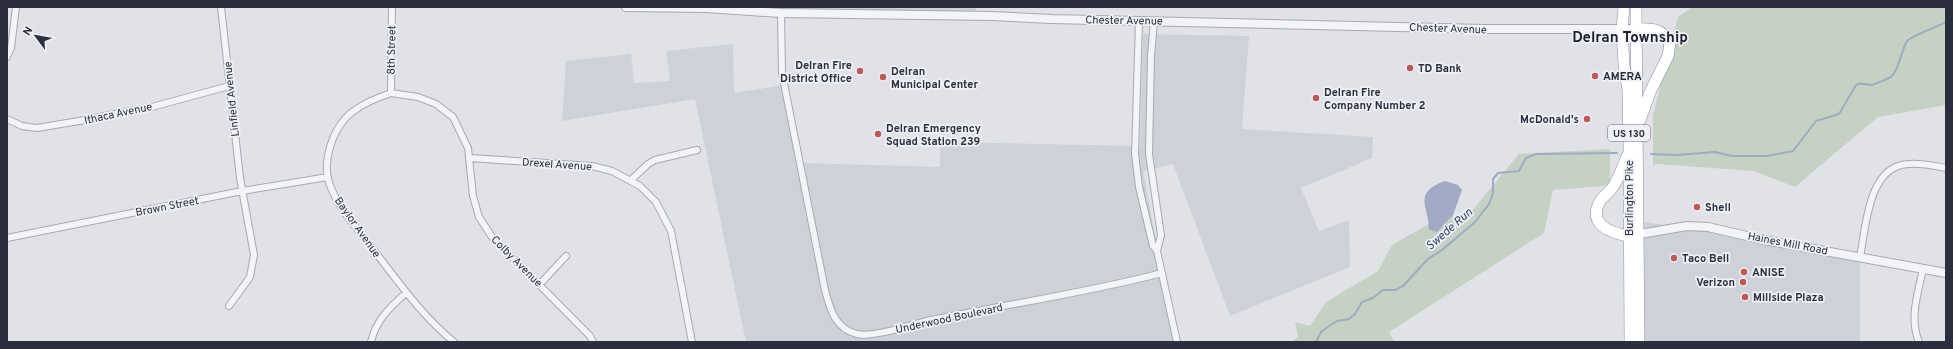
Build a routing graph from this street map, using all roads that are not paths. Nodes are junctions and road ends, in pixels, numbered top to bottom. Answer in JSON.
{"nodes":[{"id":1,"x":16,"y":7,"type":"edge"},
{"id":2,"x":221,"y":7,"type":"edge"},
{"id":3,"x":392,"y":7,"type":"edge"},
{"id":4,"x":626,"y":7,"type":"edge"},
{"id":5,"x":1624,"y":7,"type":"edge"},
{"id":6,"x":1636,"y":7,"type":"edge"},
{"id":7,"x":781,"y":13,"type":"junction"},
{"id":8,"x":1139,"y":21,"type":"junction"},
{"id":9,"x":1154,"y":21,"type":"junction"},
{"id":10,"x":1635,"y":29,"type":"junction"},
{"id":11,"x":1622,"y":30,"type":"junction"},
{"id":12,"x":7,"y":57,"type":"edge"},
{"id":13,"x":229,"y":86,"type":"junction"},
{"id":14,"x":391,"y":92,"type":"junction"},
{"id":15,"x":7,"y":120,"type":"edge"},
{"id":16,"x":1638,"y":128,"type":"junction"},
{"id":17,"x":697,"y":150,"type":"dead end"},
{"id":18,"x":1629,"y":151,"type":"junction"},
{"id":19,"x":470,"y":158,"type":"junction"},
{"id":20,"x":1946,"y":168,"type":"edge"},
{"id":21,"x":328,"y":177,"type":"junction"},
{"id":22,"x":632,"y":180,"type":"junction"},
{"id":23,"x":242,"y":191,"type":"junction"},
{"id":24,"x":1634,"y":235,"type":"junction"},
{"id":25,"x":7,"y":238,"type":"edge"},
{"id":26,"x":1157,"y":251,"type":"junction"},
{"id":27,"x":566,"y":256,"type":"dead end"},
{"id":28,"x":1860,"y":257,"type":"junction"},
{"id":29,"x":1923,"y":269,"type":"junction"},
{"id":30,"x":1162,"y":273,"type":"junction"},
{"id":31,"x":1946,"y":273,"type":"edge"},
{"id":32,"x":540,"y":284,"type":"junction"},
{"id":33,"x":406,"y":293,"type":"junction"},
{"id":34,"x":230,"y":306,"type":"dead end"},
{"id":35,"x":371,"y":342,"type":"edge"},
{"id":36,"x":454,"y":342,"type":"edge"},
{"id":37,"x":593,"y":342,"type":"edge"},
{"id":38,"x":692,"y":342,"type":"edge"},
{"id":39,"x":1177,"y":342,"type":"edge"},
{"id":40,"x":1630,"y":342,"type":"edge"},
{"id":41,"x":1639,"y":342,"type":"edge"},
{"id":42,"x":1919,"y":342,"type":"edge"}],
"edges":[{"from":1,"to":12,"type":"street"},
{"from":2,"to":13,"type":"street","name":"Linfield Avenue"},
{"from":3,"to":14,"type":"street","name":"8th Street"},
{"from":4,"to":7,"type":"street","name":"Chester Avenue"},
{"from":5,"to":11,"type":"highway","name":"Burlington Pike","number":"US 130"},
{"from":6,"to":10,"type":"highway","name":"Burlington Pike","number":"US 130"},
{"from":7,"to":8,"type":"street","name":"Chester Avenue"},
{"from":7,"to":30,"type":"street","name":"Underwood Boulevard"},
{"from":8,"to":9,"type":"street","name":"Chester Avenue"},
{"from":8,"to":26,"type":"street"},
{"from":9,"to":11,"type":"street","name":"Chester Avenue"},
{"from":9,"to":26,"type":"street"},
{"from":10,"to":11,"type":"street","name":"Chester Avenue"},
{"from":10,"to":16,"type":"highway","name":"Burlington Pike","number":"US 130"},
{"from":10,"to":16,"type":"highway"},
{"from":11,"to":18,"type":"highway","name":"Burlington Pike","number":"US 130"},
{"from":13,"to":15,"type":"street","name":"Ithaca Avenue"},
{"from":13,"to":23,"type":"street","name":"Linfield Avenue"},
{"from":14,"to":19,"type":"street","name":"Colby Avenue"},
{"from":14,"to":21,"type":"street","name":"Baylor Avenue"},
{"from":16,"to":24,"type":"highway","name":"Burlington Pike","number":"US 130"},
{"from":17,"to":22,"type":"street"},
{"from":18,"to":24,"type":"highway","name":"Burlington Pike","number":"US 130"},
{"from":18,"to":24,"type":"highway"},
{"from":19,"to":22,"type":"street","name":"Drexel Avenue"},
{"from":19,"to":32,"type":"street","name":"Colby Avenue"},
{"from":20,"to":28,"type":"street"},
{"from":21,"to":23,"type":"street","name":"Brown Street"},
{"from":21,"to":33,"type":"street","name":"Baylor Avenue"},
{"from":22,"to":38,"type":"street","name":"Drexel Avenue"},
{"from":23,"to":25,"type":"street","name":"Brown Street"},
{"from":23,"to":34,"type":"street","name":"Linfield Avenue"},
{"from":24,"to":28,"type":"street","name":"Haines Mill Road"},
{"from":24,"to":40,"type":"highway","name":"Burlington Pike","number":"US 130"},
{"from":24,"to":41,"type":"highway","name":"Burlington Pike","number":"US 130"},
{"from":26,"to":30,"type":"street"},
{"from":27,"to":32,"type":"street"},
{"from":28,"to":29,"type":"street","name":"Haines Mill Road"},
{"from":29,"to":31,"type":"street","name":"Haines Mill Road"},
{"from":29,"to":42,"type":"street"},
{"from":30,"to":39,"type":"street"},
{"from":32,"to":37,"type":"street","name":"Colby Avenue"},
{"from":33,"to":35,"type":"street"},
{"from":33,"to":36,"type":"street","name":"Baylor Avenue"}]}
